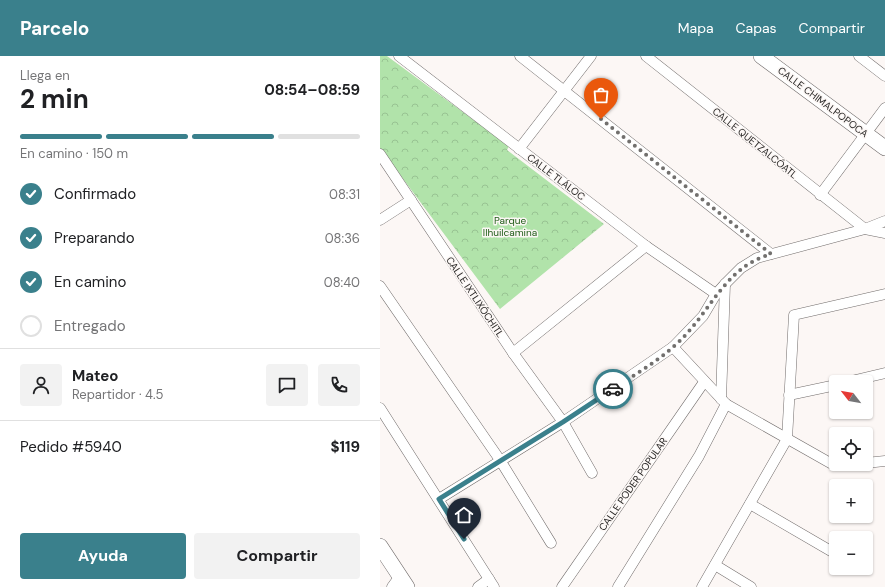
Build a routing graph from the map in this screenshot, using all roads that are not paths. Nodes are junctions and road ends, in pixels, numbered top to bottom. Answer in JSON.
{"nodes":[{"id":1,"x":399,"y":56,"type":"edge"},
{"id":2,"x":520,"y":56,"type":"edge"},
{"id":3,"x":591,"y":56,"type":"edge"},
{"id":4,"x":646,"y":56,"type":"edge"},
{"id":5,"x":761,"y":56,"type":"edge"},
{"id":6,"x":859,"y":56,"type":"edge"},
{"id":7,"x":885,"y":76,"type":"edge"},
{"id":8,"x":564,"y":90,"type":"junction"},
{"id":9,"x":885,"y":108,"type":"edge"},
{"id":10,"x":866,"y":134,"type":"junction"},
{"id":11,"x":885,"y":148,"type":"edge"},
{"id":12,"x":519,"y":149,"type":"junction"},
{"id":13,"x":380,"y":154,"type":"edge"},
{"id":14,"x":820,"y":195,"type":"junction"},
{"id":15,"x":411,"y":200,"type":"junction"},
{"id":16,"x":380,"y":220,"type":"edge"},
{"id":17,"x":885,"y":221,"type":"edge"},
{"id":18,"x":865,"y":229,"type":"junction"},
{"id":19,"x":885,"y":233,"type":"edge"},
{"id":20,"x":646,"y":246,"type":"junction"},
{"id":21,"x":771,"y":254,"type":"junction"},
{"id":22,"x":725,"y":284,"type":"junction"},
{"id":23,"x":380,"y":286,"type":"edge"},
{"id":24,"x":716,"y":294,"type":"junction"},
{"id":25,"x":885,"y":294,"type":"edge"},
{"id":26,"x":674,"y":347,"type":"junction"},
{"id":27,"x":513,"y":352,"type":"junction"},
{"id":28,"x":885,"y":373,"type":"edge"},
{"id":29,"x":873,"y":376,"type":"edge"},
{"id":30,"x":704,"y":382,"type":"junction"},
{"id":31,"x":829,"y":386,"type":"edge"},
{"id":32,"x":789,"y":396,"type":"junction"},
{"id":33,"x":724,"y":402,"type":"junction"},
{"id":34,"x":381,"y":410,"type":"edge"},
{"id":35,"x":563,"y":422,"type":"junction"},
{"id":36,"x":787,"y":439,"type":"junction"},
{"id":37,"x":500,"y":460,"type":"junction"},
{"id":38,"x":885,"y":461,"type":"edge"},
{"id":39,"x":829,"y":462,"type":"edge"},
{"id":40,"x":873,"y":462,"type":"edge"},
{"id":41,"x":592,"y":473,"type":"dead end"},
{"id":42,"x":439,"y":499,"type":"junction"},
{"id":43,"x":750,"y":504,"type":"junction"},
{"id":44,"x":551,"y":543,"type":"dead end"},
{"id":45,"x":380,"y":546,"type":"edge"},
{"id":46,"x":829,"y":550,"type":"edge"},
{"id":47,"x":716,"y":565,"type":"junction"},
{"id":48,"x":400,"y":583,"type":"edge"},
{"id":49,"x":492,"y":583,"type":"edge"},
{"id":50,"x":478,"y":587,"type":"edge"},
{"id":51,"x":562,"y":587,"type":"edge"},
{"id":52,"x":618,"y":587,"type":"edge"},
{"id":53,"x":702,"y":587,"type":"edge"},
{"id":54,"x":751,"y":587,"type":"edge"}],
"edges":[{"from":1,"to":12,"type":"street","name":"CALLE TLÁLOC"},
{"from":2,"to":8,"type":"street"},
{"from":3,"to":8,"type":"street"},
{"from":4,"to":14,"type":"street","name":"CALLE QUETZALCÓATL"},
{"from":5,"to":10,"type":"street","name":"CALLE CHIMALPOPOCA"},
{"from":6,"to":7,"type":"street"},
{"from":8,"to":12,"type":"street"},
{"from":8,"to":21,"type":"street"},
{"from":9,"to":10,"type":"street"},
{"from":10,"to":11,"type":"street","name":"CALLE CHIMALPOPOCA"},
{"from":10,"to":14,"type":"street"},
{"from":12,"to":20,"type":"street","name":"CALLE TLÁLOC"},
{"from":13,"to":15,"type":"street","name":"CALLE IXTLIXÓCHITL"},
{"from":14,"to":18,"type":"street","name":"CALLE QUETZALCÓATL"},
{"from":15,"to":16,"type":"street"},
{"from":15,"to":27,"type":"street","name":"CALLE IXTLIXÓCHITL"},
{"from":17,"to":18,"type":"street"},
{"from":18,"to":19,"type":"street"},
{"from":18,"to":21,"type":"street"},
{"from":20,"to":24,"type":"street","name":"CALLE TLÁLOC"},
{"from":20,"to":27,"type":"street"},
{"from":21,"to":22,"type":"street"},
{"from":22,"to":24,"type":"street"},
{"from":22,"to":33,"type":"street"},
{"from":23,"to":37,"type":"street"},
{"from":24,"to":26,"type":"street"},
{"from":25,"to":32,"type":"street"},
{"from":26,"to":30,"type":"street"},
{"from":26,"to":35,"type":"street"},
{"from":27,"to":35,"type":"street","name":"CALLE IXTLIXÓCHITL"},
{"from":28,"to":29,"type":"street"},
{"from":30,"to":33,"type":"street"},
{"from":30,"to":51,"type":"street","name":"CALLE PODER POPULAR"},
{"from":31,"to":32,"type":"street"},
{"from":32,"to":36,"type":"street"},
{"from":33,"to":36,"type":"street"},
{"from":33,"to":52,"type":"street"},
{"from":34,"to":42,"type":"street"},
{"from":35,"to":37,"type":"street"},
{"from":35,"to":41,"type":"street","name":"CALLE IXTLIXÓCHITL"},
{"from":36,"to":39,"type":"street"},
{"from":36,"to":43,"type":"street"},
{"from":37,"to":42,"type":"street"},
{"from":37,"to":44,"type":"street"},
{"from":38,"to":40,"type":"street"},
{"from":42,"to":49,"type":"street"},
{"from":43,"to":46,"type":"street"},
{"from":43,"to":47,"type":"street"},
{"from":45,"to":48,"type":"street"},
{"from":47,"to":53,"type":"street"},
{"from":47,"to":54,"type":"street"},
{"from":49,"to":50,"type":"street"}]}
